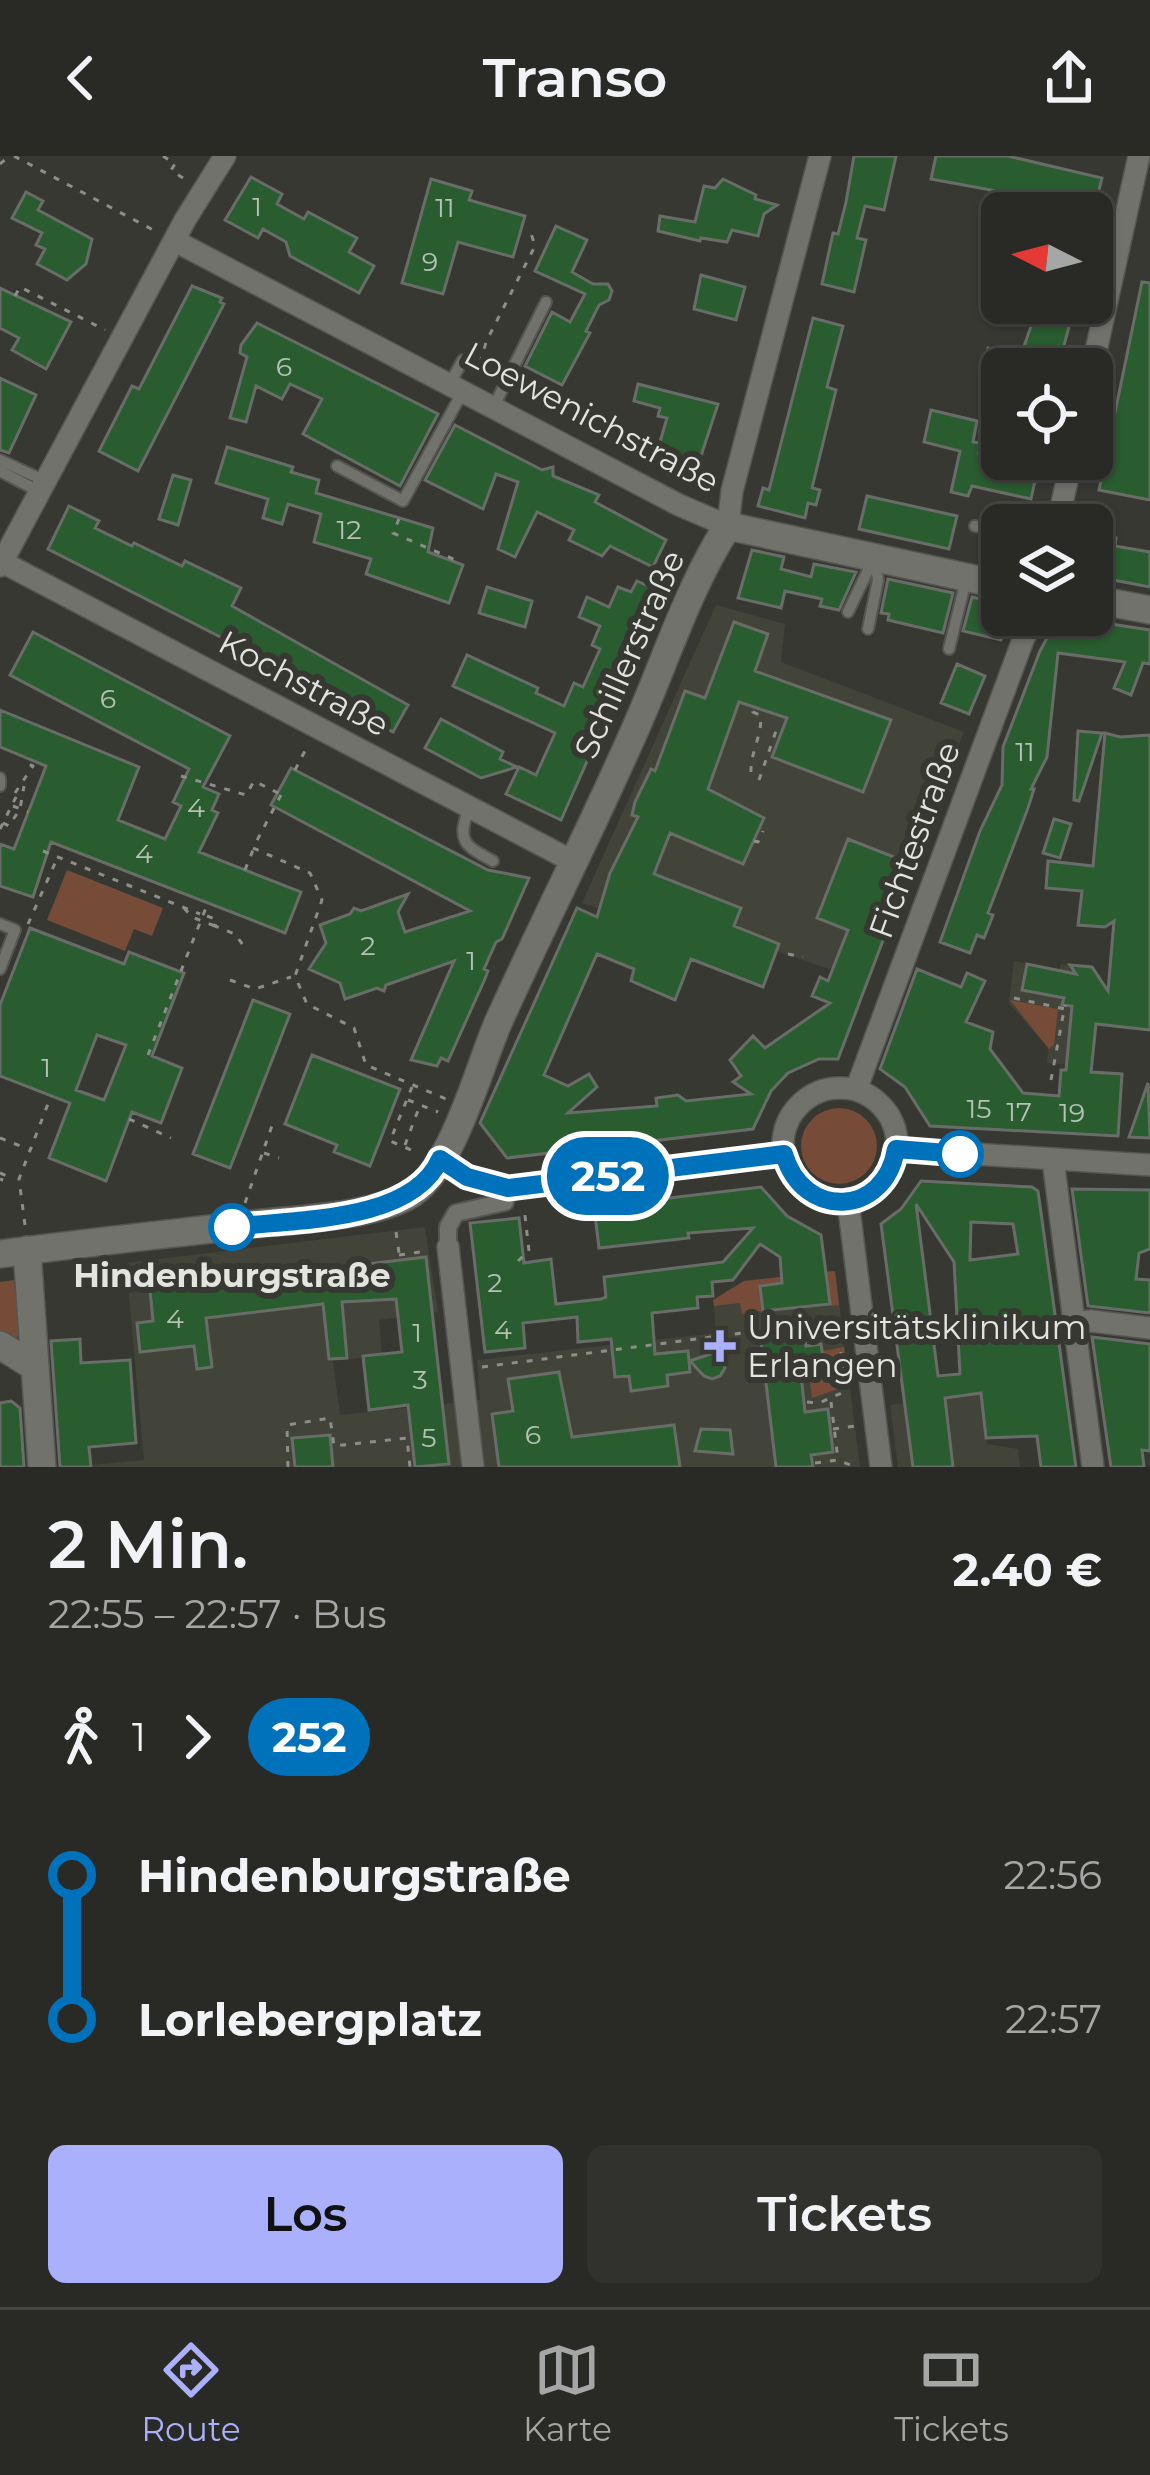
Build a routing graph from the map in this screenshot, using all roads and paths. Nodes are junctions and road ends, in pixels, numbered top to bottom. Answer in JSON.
{"nodes":[{"id":1,"x":11,"y":156,"type":"edge"},
{"id":2,"x":163,"y":156,"type":"edge"},
{"id":3,"x":225,"y":156,"type":"edge"},
{"id":4,"x":820,"y":156,"type":"edge"},
{"id":5,"x":1140,"y":156,"type":"edge"},
{"id":6,"x":1150,"y":160,"type":"edge"},
{"id":7,"x":0,"y":164,"type":"edge"},
{"id":8,"x":202,"y":191,"type":"junction"},
{"id":9,"x":529,"y":227,"type":"dead end"},
{"id":10,"x":175,"y":241,"type":"junction"},
{"id":11,"x":15,"y":296,"type":"dead end"},
{"id":12,"x":546,"y":302,"type":"dead end"},
{"id":13,"x":123,"y":338,"type":"junction"},
{"id":14,"x":1097,"y":348,"type":"edge"},
{"id":15,"x":463,"y":360,"type":"dead end"},
{"id":16,"x":460,"y":388,"type":"junction"},
{"id":17,"x":494,"y":406,"type":"junction"},
{"id":18,"x":0,"y":460,"type":"edge"},
{"id":19,"x":338,"y":466,"type":"dead end"},
{"id":20,"x":0,"y":471,"type":"edge"},
{"id":21,"x":42,"y":486,"type":"junction"},
{"id":22,"x":410,"y":517,"type":"dead end"},
{"id":23,"x":728,"y":526,"type":"junction"},
{"id":24,"x":975,"y":526,"type":"dead end"},
{"id":25,"x":981,"y":527,"type":"edge"},
{"id":26,"x":874,"y":557,"type":"junction"},
{"id":27,"x":458,"y":561,"type":"dead end"},
{"id":28,"x":1,"y":564,"type":"edge"},
{"id":29,"x":967,"y":577,"type":"junction"},
{"id":30,"x":981,"y":580,"type":"edge"},
{"id":31,"x":1113,"y":603,"type":"edge"},
{"id":32,"x":1150,"y":610,"type":"edge"},
{"id":33,"x":848,"y":612,"type":"dead end"},
{"id":34,"x":868,"y":628,"type":"dead end"},
{"id":35,"x":1025,"y":636,"type":"edge"},
{"id":36,"x":949,"y":649,"type":"dead end"},
{"id":37,"x":754,"y":708,"type":"dead end"},
{"id":38,"x":318,"y":728,"type":"junction"},
{"id":39,"x":782,"y":733,"type":"dead end"},
{"id":40,"x":29,"y":759,"type":"dead end"},
{"id":41,"x":295,"y":770,"type":"dead end"},
{"id":42,"x":751,"y":772,"type":"dead end"},
{"id":43,"x":182,"y":776,"type":"dead end"},
{"id":44,"x":759,"y":780,"type":"dead end"},
{"id":45,"x":0,"y":784,"type":"edge"},
{"id":46,"x":22,"y":785,"type":"junction"},
{"id":47,"x":17,"y":794,"type":"junction"},
{"id":48,"x":12,"y":805,"type":"junction"},
{"id":49,"x":469,"y":807,"type":"junction"},
{"id":50,"x":20,"y":809,"type":"junction"},
{"id":51,"x":28,"y":812,"type":"dead end"},
{"id":52,"x":3,"y":823,"type":"junction"},
{"id":53,"x":0,"y":830,"type":"edge"},
{"id":54,"x":763,"y":832,"type":"dead end"},
{"id":55,"x":754,"y":841,"type":"dead end"},
{"id":56,"x":253,"y":848,"type":"junction"},
{"id":57,"x":43,"y":851,"type":"dead end"},
{"id":58,"x":57,"y":860,"type":"junction"},
{"id":59,"x":493,"y":861,"type":"dead end"},
{"id":60,"x":575,"y":863,"type":"junction"},
{"id":61,"x":245,"y":870,"type":"dead end"},
{"id":62,"x":208,"y":903,"type":"dead end"},
{"id":63,"x":203,"y":917,"type":"junction"},
{"id":64,"x":0,"y":924,"type":"edge"},
{"id":65,"x":24,"y":933,"type":"dead end"},
{"id":66,"x":243,"y":945,"type":"dead end"},
{"id":67,"x":788,"y":954,"type":"dead end"},
{"id":68,"x":803,"y":957,"type":"dead end"},
{"id":69,"x":0,"y":969,"type":"edge"},
{"id":70,"x":295,"y":976,"type":"junction"},
{"id":71,"x":230,"y":980,"type":"dead end"},
{"id":72,"x":1014,"y":998,"type":"dead end"},
{"id":73,"x":148,"y":1054,"type":"dead end"},
{"id":74,"x":366,"y":1065,"type":"junction"},
{"id":75,"x":360,"y":1074,"type":"dead end"},
{"id":76,"x":1051,"y":1080,"type":"dead end"},
{"id":77,"x":412,"y":1085,"type":"junction"},
{"id":78,"x":856,"y":1090,"type":"junction"},
{"id":79,"x":51,"y":1096,"type":"dead end"},
{"id":80,"x":406,"y":1100,"type":"junction"},
{"id":81,"x":420,"y":1105,"type":"junction"},
{"id":82,"x":461,"y":1115,"type":"junction"},
{"id":83,"x":129,"y":1119,"type":"dead end"},
{"id":84,"x":274,"y":1120,"type":"dead end"},
{"id":85,"x":0,"y":1138,"type":"edge"},
{"id":86,"x":170,"y":1138,"type":"dead end"},
{"id":87,"x":404,"y":1147,"type":"junction"},
{"id":88,"x":896,"y":1149,"type":"junction"},
{"id":89,"x":29,"y":1150,"type":"junction"},
{"id":90,"x":262,"y":1153,"type":"junction"},
{"id":91,"x":784,"y":1154,"type":"junction"},
{"id":92,"x":279,"y":1158,"type":"dead end"},
{"id":93,"x":1053,"y":1160,"type":"junction"},
{"id":94,"x":438,"y":1163,"type":"junction"},
{"id":95,"x":1150,"y":1165,"type":"edge"},
{"id":96,"x":516,"y":1188,"type":"junction"},
{"id":97,"x":848,"y":1201,"type":"junction"},
{"id":98,"x":246,"y":1225,"type":"junction"},
{"id":99,"x":396,"y":1232,"type":"dead end"},
{"id":100,"x":438,"y":1249,"type":"junction"},
{"id":101,"x":14,"y":1252,"type":"edge"},
{"id":102,"x":518,"y":1261,"type":"dead end"},
{"id":103,"x":862,"y":1318,"type":"junction"},
{"id":104,"x":1074,"y":1323,"type":"junction"},
{"id":105,"x":1150,"y":1328,"type":"edge"},
{"id":106,"x":838,"y":1332,"type":"dead end"},
{"id":107,"x":0,"y":1345,"type":"edge"},
{"id":108,"x":35,"y":1367,"type":"junction"},
{"id":109,"x":463,"y":1369,"type":"junction"},
{"id":110,"x":830,"y":1399,"type":"junction"},
{"id":111,"x":807,"y":1402,"type":"dead end"},
{"id":112,"x":838,"y":1460,"type":"junction"},
{"id":113,"x":815,"y":1463,"type":"dead end"},
{"id":114,"x":42,"y":1467,"type":"edge"},
{"id":115,"x":288,"y":1467,"type":"edge"},
{"id":116,"x":410,"y":1467,"type":"edge"},
{"id":117,"x":473,"y":1467,"type":"edge"},
{"id":118,"x":855,"y":1467,"type":"edge"},
{"id":119,"x":881,"y":1467,"type":"edge"},
{"id":120,"x":1093,"y":1467,"type":"edge"}],
"edges":[{"from":1,"to":7,"type":"path"},
{"from":1,"to":10,"type":"path"},
{"from":2,"to":8,"type":"path"},
{"from":3,"to":8,"type":"street"},
{"from":4,"to":23,"type":"street","name":"Schillerstraße"},
{"from":5,"to":6,"type":"street"},
{"from":5,"to":14,"type":"street"},
{"from":8,"to":10,"type":"street"},
{"from":9,"to":16,"type":"path"},
{"from":10,"to":13,"type":"street"},
{"from":10,"to":16,"type":"street","name":"Loewenichstraße"},
{"from":11,"to":13,"type":"path"},
{"from":12,"to":17,"type":"lane"},
{"from":13,"to":21,"type":"street"},
{"from":15,"to":16,"type":"lane"},
{"from":16,"to":17,"type":"street","name":"Loewenichstraße"},
{"from":16,"to":19,"type":"lane"},
{"from":17,"to":23,"type":"street","name":"Loewenichstraße"},
{"from":18,"to":21,"type":"lane"},
{"from":20,"to":21,"type":"lane"},
{"from":21,"to":28,"type":"street"},
{"from":22,"to":27,"type":"path"},
{"from":23,"to":26,"type":"street","name":"Loewenichstraße"},
{"from":23,"to":60,"type":"street","name":"Schillerstraße"},
{"from":24,"to":25,"type":"lane"},
{"from":26,"to":29,"type":"street","name":"Loewenichstraße"},
{"from":26,"to":33,"type":"lane"},
{"from":26,"to":34,"type":"lane"},
{"from":28,"to":38,"type":"street","name":"Kochstraße"},
{"from":29,"to":30,"type":"street","name":"Loewenichstraße"},
{"from":29,"to":36,"type":"lane"},
{"from":31,"to":32,"type":"street"},
{"from":35,"to":78,"type":"street","name":"Fichtestraße"},
{"from":37,"to":42,"type":"path"},
{"from":38,"to":41,"type":"path"},
{"from":38,"to":49,"type":"street","name":"Kochstraße"},
{"from":39,"to":44,"type":"path"},
{"from":40,"to":46,"type":"path"},
{"from":43,"to":56,"type":"path"},
{"from":45,"to":47,"type":"path"},
{"from":46,"to":47,"type":"path"},
{"from":46,"to":50,"type":"path"},
{"from":47,"to":48,"type":"path"},
{"from":48,"to":50,"type":"path"},
{"from":48,"to":52,"type":"path"},
{"from":49,"to":59,"type":"lane"},
{"from":49,"to":60,"type":"street","name":"Kochstraße"},
{"from":50,"to":51,"type":"path"},
{"from":50,"to":52,"type":"path"},
{"from":52,"to":53,"type":"path"},
{"from":54,"to":55,"type":"path"},
{"from":56,"to":61,"type":"path"},
{"from":56,"to":70,"type":"path"},
{"from":57,"to":58,"type":"path"},
{"from":58,"to":63,"type":"path"},
{"from":58,"to":65,"type":"path"},
{"from":60,"to":82,"type":"street","name":"Schillerstraße"},
{"from":62,"to":63,"type":"path","bridge":true},
{"from":63,"to":66,"type":"path"},
{"from":63,"to":73,"type":"path"},
{"from":64,"to":69,"type":"lane"},
{"from":67,"to":68,"type":"path"},
{"from":70,"to":71,"type":"path"},
{"from":70,"to":74,"type":"path"},
{"from":72,"to":76,"type":"path"},
{"from":74,"to":75,"type":"path"},
{"from":74,"to":77,"type":"path"},
{"from":77,"to":80,"type":"path"},
{"from":77,"to":82,"type":"path"},
{"from":78,"to":88,"type":"street"},
{"from":78,"to":91,"type":"street"},
{"from":79,"to":89,"type":"path"},
{"from":80,"to":81,"type":"path"},
{"from":80,"to":87,"type":"path"},
{"from":81,"to":82,"type":"path"},
{"from":81,"to":87,"type":"path"},
{"from":82,"to":94,"type":"street","name":"Schillerstraße"},
{"from":83,"to":86,"type":"path"},
{"from":84,"to":90,"type":"path"},
{"from":85,"to":89,"type":"path"},
{"from":87,"to":94,"type":"path"},
{"from":88,"to":93,"type":"street"},
{"from":88,"to":97,"type":"street"},
{"from":89,"to":101,"type":"path"},
{"from":90,"to":92,"type":"path"},
{"from":90,"to":98,"type":"path"},
{"from":91,"to":96,"type":"street"},
{"from":91,"to":97,"type":"street"},
{"from":93,"to":95,"type":"street"},
{"from":93,"to":104,"type":"street"},
{"from":94,"to":96,"type":"street"},
{"from":94,"to":98,"type":"street"},
{"from":96,"to":100,"type":"street"},
{"from":96,"to":102,"type":"path"},
{"from":97,"to":103,"type":"street"},
{"from":98,"to":101,"type":"street"},
{"from":99,"to":100,"type":"path"},
{"from":100,"to":109,"type":"street"},
{"from":101,"to":108,"type":"street"},
{"from":103,"to":109,"type":"path"},
{"from":103,"to":119,"type":"street"},
{"from":104,"to":105,"type":"street"},
{"from":104,"to":120,"type":"street"},
{"from":106,"to":110,"type":"path"},
{"from":107,"to":108,"type":"street"},
{"from":108,"to":114,"type":"street"},
{"from":109,"to":117,"type":"street"},
{"from":110,"to":111,"type":"path"},
{"from":110,"to":112,"type":"path"},
{"from":112,"to":113,"type":"path"},
{"from":112,"to":118,"type":"path"},
{"from":115,"to":116,"type":"path"}]}
